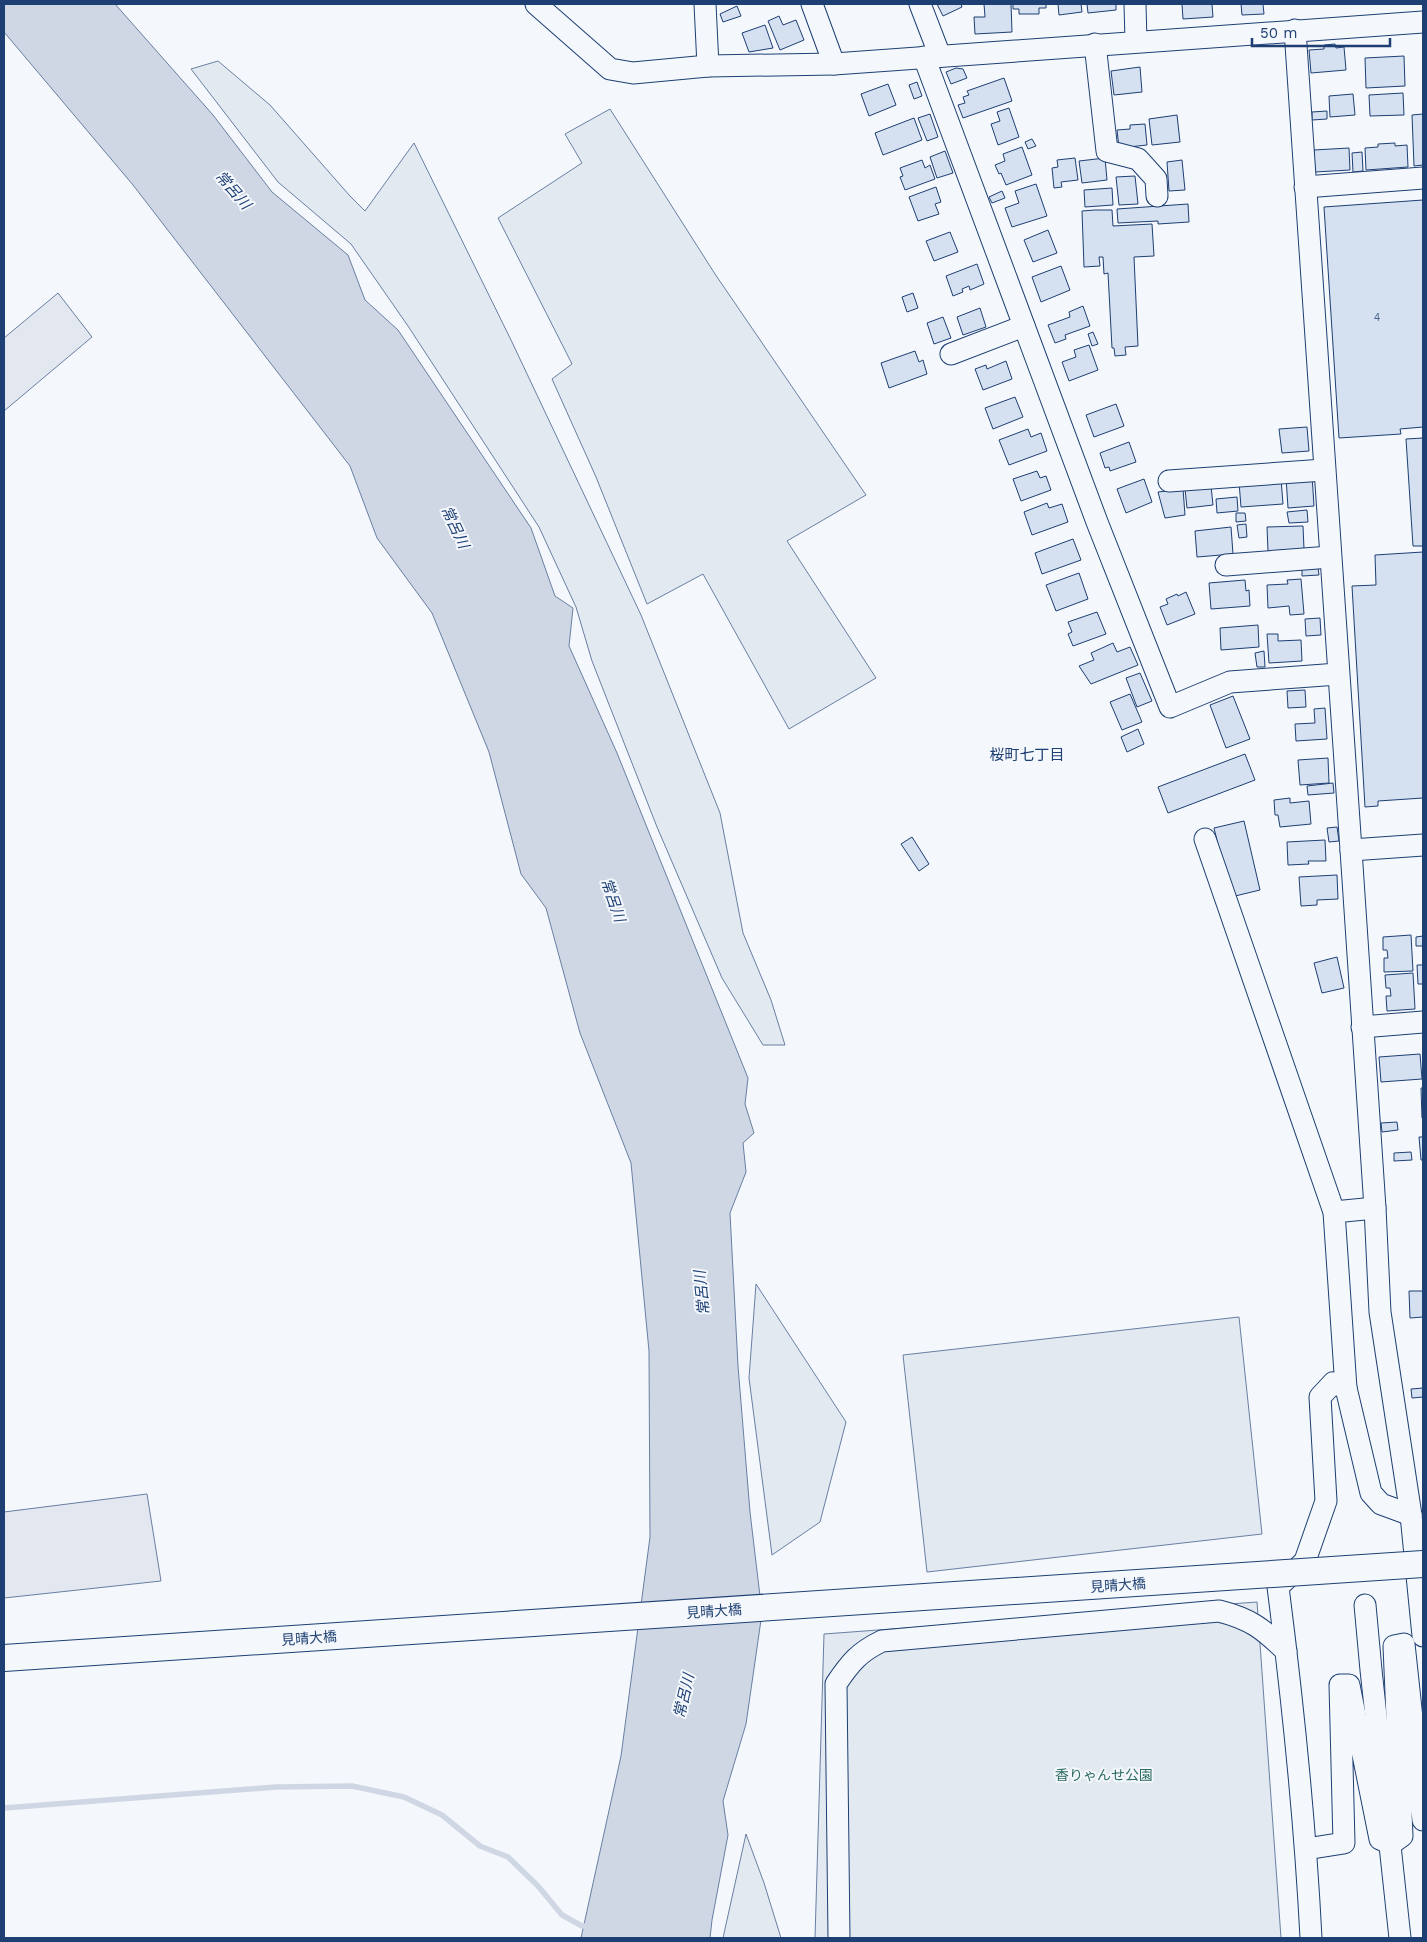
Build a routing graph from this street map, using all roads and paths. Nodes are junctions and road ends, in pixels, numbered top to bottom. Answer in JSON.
{"nodes":[{"id":1,"x":536,"y":4,"type":"edge"},
{"id":2,"x":705,"y":4,"type":"edge"},
{"id":3,"x":812,"y":4,"type":"edge"},
{"id":4,"x":920,"y":4,"type":"edge"},
{"id":5,"x":1135,"y":4,"type":"edge"},
{"id":6,"x":1423,"y":22,"type":"edge"},
{"id":7,"x":1295,"y":30,"type":"junction"},
{"id":8,"x":1136,"y":41,"type":"junction"},
{"id":9,"x":1095,"y":44,"type":"junction"},
{"id":10,"x":932,"y":56,"type":"junction"},
{"id":11,"x":834,"y":64,"type":"junction"},
{"id":12,"x":708,"y":66,"type":"junction"},
{"id":13,"x":1423,"y":178,"type":"edge"},
{"id":14,"x":1305,"y":187,"type":"junction"},
{"id":15,"x":1157,"y":196,"type":"dead end"},
{"id":16,"x":1024,"y":326,"type":"junction"},
{"id":17,"x":951,"y":354,"type":"dead end"},
{"id":18,"x":1324,"y":470,"type":"junction"},
{"id":19,"x":1170,"y":481,"type":"dead end"},
{"id":20,"x":1330,"y":557,"type":"junction"},
{"id":21,"x":1226,"y":565,"type":"dead end"},
{"id":22,"x":1338,"y":674,"type":"junction"},
{"id":23,"x":1205,"y":839,"type":"dead end"},
{"id":24,"x":1423,"y":845,"type":"edge"},
{"id":25,"x":1351,"y":850,"type":"junction"},
{"id":26,"x":1423,"y":1022,"type":"edge"},
{"id":27,"x":1362,"y":1027,"type":"junction"},
{"id":28,"x":1374,"y":1208,"type":"junction"},
{"id":29,"x":1334,"y":1212,"type":"junction"},
{"id":30,"x":1346,"y":1388,"type":"junction"},
{"id":31,"x":1415,"y":1527,"type":"edge"},
{"id":32,"x":1423,"y":1564,"type":"edge"},
{"id":33,"x":1421,"y":1597,"type":"edge"},
{"id":34,"x":1365,"y":1605,"type":"dead end"},
{"id":35,"x":1423,"y":1636,"type":"edge"},
{"id":36,"x":1286,"y":1651,"type":"junction"},
{"id":37,"x":4,"y":1658,"type":"edge"},
{"id":38,"x":1423,"y":1820,"type":"edge"},
{"id":39,"x":1391,"y":1844,"type":"junction"},
{"id":40,"x":1306,"y":1849,"type":"junction"},
{"id":41,"x":839,"y":1938,"type":"edge"},
{"id":42,"x":1311,"y":1938,"type":"edge"},
{"id":43,"x":1400,"y":1938,"type":"edge"}],
"edges":[{"from":1,"to":12,"type":"street"},
{"from":2,"to":12,"type":"street"},
{"from":3,"to":11,"type":"street"},
{"from":4,"to":10,"type":"street"},
{"from":5,"to":8,"type":"street"},
{"from":6,"to":7,"type":"street"},
{"from":7,"to":8,"type":"street"},
{"from":7,"to":14,"type":"street"},
{"from":8,"to":9,"type":"street"},
{"from":9,"to":10,"type":"street"},
{"from":9,"to":15,"type":"street"},
{"from":10,"to":11,"type":"street"},
{"from":10,"to":16,"type":"street"},
{"from":11,"to":12,"type":"street"},
{"from":13,"to":14,"type":"street"},
{"from":14,"to":18,"type":"street"},
{"from":16,"to":17,"type":"street"},
{"from":16,"to":22,"type":"street"},
{"from":18,"to":19,"type":"street"},
{"from":18,"to":20,"type":"street"},
{"from":20,"to":21,"type":"street"},
{"from":20,"to":22,"type":"street"},
{"from":22,"to":25,"type":"street"},
{"from":23,"to":29,"type":"street"},
{"from":24,"to":25,"type":"street"},
{"from":25,"to":27,"type":"street"},
{"from":26,"to":27,"type":"street"},
{"from":27,"to":28,"type":"street"},
{"from":28,"to":29,"type":"street"},
{"from":28,"to":31,"type":"street"},
{"from":29,"to":30,"type":"street"},
{"from":30,"to":31,"type":"street"},
{"from":30,"to":36,"type":"street"},
{"from":31,"to":33,"type":"street"},
{"from":32,"to":37,"type":"main road","name":"見晴大橋","bridge":true},
{"from":33,"to":35,"type":"street"},
{"from":34,"to":39,"type":"street"},
{"from":36,"to":40,"type":"street"},
{"from":36,"to":41,"type":"street"},
{"from":38,"to":39,"type":"street"},
{"from":39,"to":40,"type":"street"},
{"from":39,"to":43,"type":"street"},
{"from":40,"to":42,"type":"street"}]}
